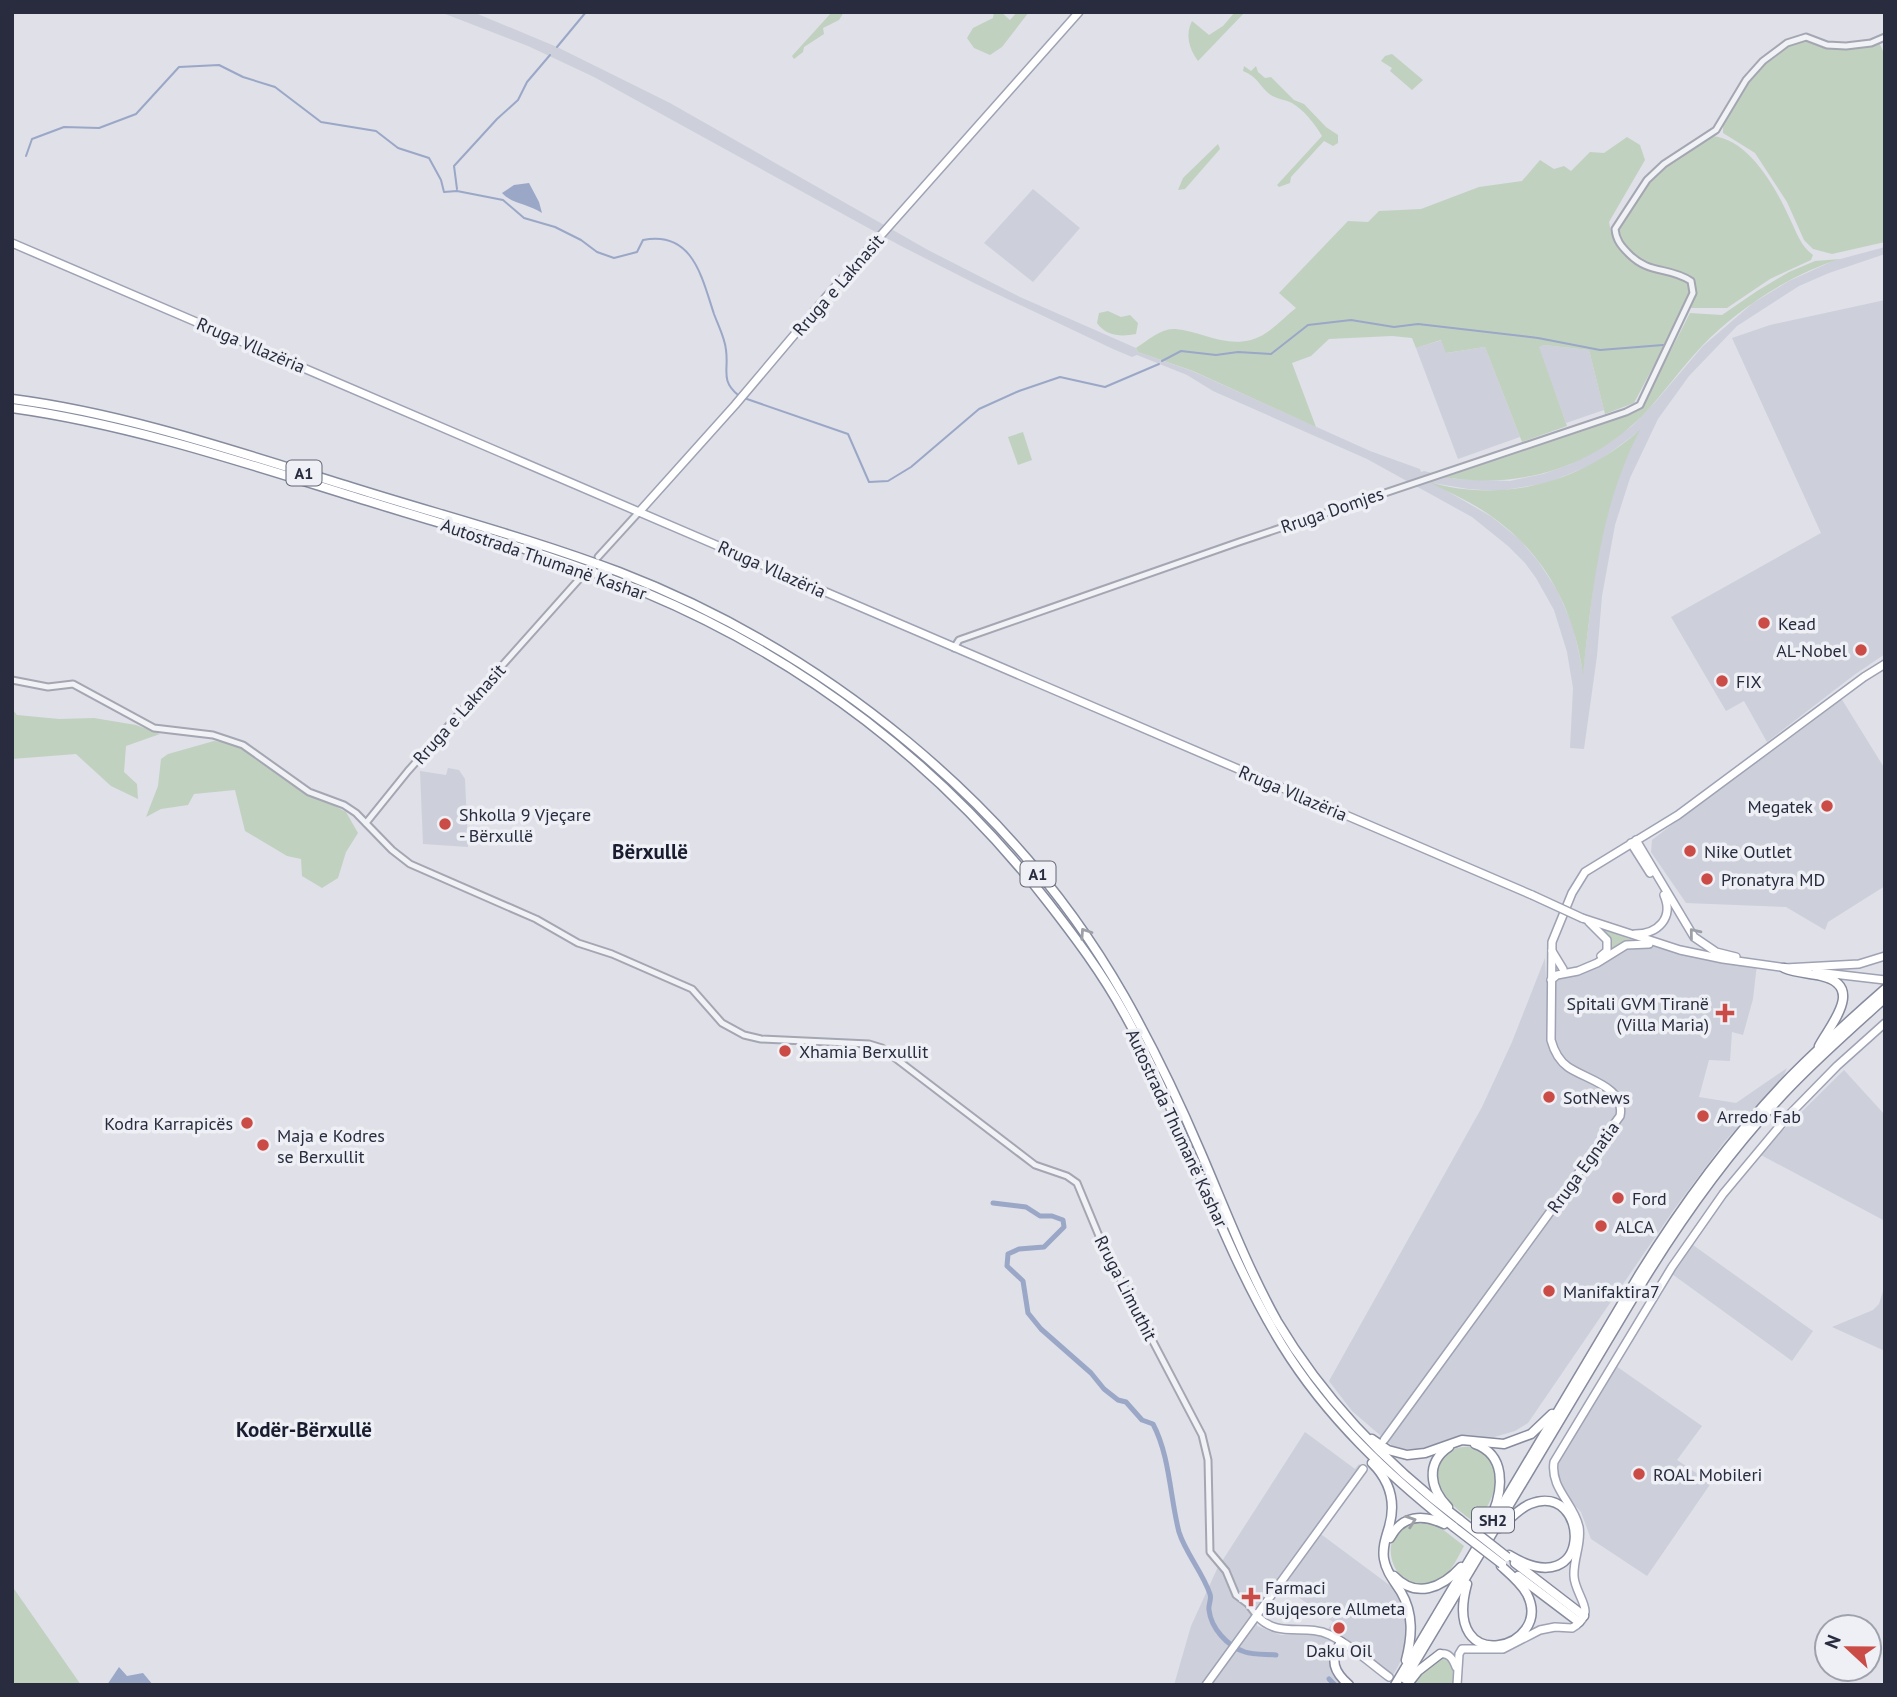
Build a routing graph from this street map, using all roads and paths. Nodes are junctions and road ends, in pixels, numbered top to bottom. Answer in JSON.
{"nodes":[{"id":1,"x":1079,"y":12,"type":"edge"},
{"id":2,"x":1885,"y":37,"type":"edge"},
{"id":3,"x":12,"y":243,"type":"edge"},
{"id":4,"x":12,"y":399,"type":"edge"},
{"id":5,"x":12,"y":408,"type":"edge"},
{"id":6,"x":639,"y":512,"type":"junction"},
{"id":7,"x":598,"y":557,"type":"dead end"},
{"id":8,"x":582,"y":576,"type":"dead end"},
{"id":9,"x":954,"y":648,"type":"junction"},
{"id":10,"x":1885,"y":664,"type":"edge"},
{"id":11,"x":12,"y":680,"type":"edge"},
{"id":12,"x":366,"y":822,"type":"junction"},
{"id":13,"x":1650,"y":832,"type":"junction"},
{"id":14,"x":1634,"y":842,"type":"junction"},
{"id":15,"x":1617,"y":852,"type":"junction"},
{"id":16,"x":1642,"y":856,"type":"junction"},
{"id":17,"x":1584,"y":919,"type":"junction"},
{"id":18,"x":1624,"y":933,"type":"junction"},
{"id":19,"x":1663,"y":945,"type":"junction"},
{"id":20,"x":1552,"y":950,"type":"junction"},
{"id":21,"x":1885,"y":956,"type":"edge"},
{"id":22,"x":1752,"y":964,"type":"junction"},
{"id":23,"x":1784,"y":968,"type":"junction"},
{"id":24,"x":1551,"y":970,"type":"junction"},
{"id":25,"x":1566,"y":970,"type":"junction"},
{"id":26,"x":1551,"y":980,"type":"junction"},
{"id":27,"x":1885,"y":980,"type":"edge"},
{"id":28,"x":1885,"y":989,"type":"edge"},
{"id":29,"x":1885,"y":998,"type":"edge"},
{"id":30,"x":1885,"y":1023,"type":"edge"},
{"id":31,"x":1816,"y":1051,"type":"junction"},
{"id":32,"x":1591,"y":1356,"type":"junction"},
{"id":33,"x":1306,"y":1373,"type":"junction"},
{"id":34,"x":1315,"y":1386,"type":"junction"},
{"id":35,"x":1384,"y":1440,"type":"dead end"},
{"id":36,"x":1363,"y":1469,"type":"dead end"},
{"id":37,"x":1457,"y":1524,"type":"junction"},
{"id":38,"x":1483,"y":1538,"type":"junction"},
{"id":39,"x":1469,"y":1557,"type":"junction"},
{"id":40,"x":1505,"y":1560,"type":"junction"},
{"id":41,"x":1470,"y":1573,"type":"junction"},
{"id":42,"x":1257,"y":1616,"type":"junction"},
{"id":43,"x":1582,"y":1619,"type":"junction"},
{"id":44,"x":1341,"y":1642,"type":"junction"},
{"id":45,"x":1467,"y":1647,"type":"junction"},
{"id":46,"x":1440,"y":1654,"type":"junction"},
{"id":47,"x":1457,"y":1675,"type":"junction"},
{"id":48,"x":1389,"y":1677,"type":"dead end"},
{"id":49,"x":1403,"y":1682,"type":"edge"},
{"id":50,"x":1206,"y":1685,"type":"edge"},
{"id":51,"x":1349,"y":1685,"type":"edge"},
{"id":52,"x":1395,"y":1685,"type":"edge"},
{"id":53,"x":1457,"y":1685,"type":"edge"}],
"edges":[{"from":1,"to":6,"type":"main road","name":"Rruga e Laknasit"},
{"from":2,"to":9,"type":"street","name":"Rruga Domjes"},
{"from":3,"to":6,"type":"main road","name":"Rruga Vllazëria"},
{"from":33,"to":4,"type":"highway","name":"Autostrada Thumanë Kashar","number":"A1","one_way":true},
{"from":5,"to":33,"type":"highway","name":"Autostrada Thumanë Kashar","number":"A1"},
{"from":6,"to":7,"type":"street","name":"Rruga e Laknasit"},
{"from":6,"to":9,"type":"main road","name":"Rruga Vllazëria"},
{"from":8,"to":12,"type":"street","name":"Rruga e Laknasit"},
{"from":9,"to":17,"type":"main road","name":"Rruga Vllazëria","bridge":true},
{"from":10,"to":13,"type":"main road","name":"Rruga Egnatia"},
{"from":11,"to":12,"type":"street"},
{"from":12,"to":42,"type":"street","name":"Rruga Limuthit"},
{"from":13,"to":14,"type":"main road","name":"Rruga Egnatia"},
{"from":13,"to":16,"type":"main road"},
{"from":14,"to":15,"type":"main road","name":"Rruga Egnatia"},
{"from":14,"to":16,"type":"main road"},
{"from":15,"to":16,"type":"main road"},
{"from":15,"to":20,"type":"main road","name":"Rruga Egnatia"},
{"from":16,"to":18,"type":"main road"},
{"from":22,"to":16,"type":"main road","one_way":true},
{"from":17,"to":18,"type":"main road","name":"Rruga Vllazëria"},
{"from":17,"to":25,"type":"main road"},
{"from":18,"to":19,"type":"main road","name":"Rruga Vllazëria"},
{"from":19,"to":22,"type":"main road"},
{"from":19,"to":25,"type":"main road"},
{"from":20,"to":24,"type":"main road","name":"Rruga Egnatia"},
{"from":20,"to":25,"type":"main road"},
{"from":21,"to":23,"type":"main road"},
{"from":22,"to":23,"type":"main road"},
{"from":23,"to":27,"type":"main road"},
{"from":23,"to":31,"type":"highway"},
{"from":24,"to":25,"type":"main road"},
{"from":24,"to":26,"type":"main road","name":"Rruga Egnatia"},
{"from":25,"to":26,"type":"main road"},
{"from":26,"to":35,"type":"main road","name":"Rruga Egnatia"},
{"from":28,"to":31,"type":"highway","number":"SH2"},
{"from":29,"to":38,"type":"highway","number":"SH2"},
{"from":30,"to":43,"type":"main road"},
{"from":31,"to":32,"type":"highway","number":"SH2"},
{"from":32,"to":34,"type":"highway"},
{"from":32,"to":38,"type":"highway","number":"SH2"},
{"from":33,"to":34,"type":"highway","name":"Autostrada Thumanë Kashar","number":"A1"},
{"from":33,"to":34,"type":"highway"},
{"from":34,"to":37,"type":"highway","name":"Autostrada Thumanë Kashar","number":"A1"},
{"from":34,"to":49,"type":"highway"},
{"from":36,"to":42,"type":"main road"},
{"from":37,"to":38,"type":"highway","name":"Autostrada Thumanë Kashar","number":"A1","bridge":true},
{"from":37,"to":38,"type":"highway"},
{"from":39,"to":37,"type":"highway","one_way":true},
{"from":38,"to":39,"type":"highway","number":"SH2"},
{"from":38,"to":40,"type":"highway","bridge":true},
{"from":38,"to":40,"type":"highway"},
{"from":38,"to":41,"type":"highway","number":"SH2"},
{"from":39,"to":49,"type":"highway","number":"SH2"},
{"from":40,"to":41,"type":"highway"},
{"from":40,"to":43,"type":"highway"},
{"from":41,"to":49,"type":"highway","number":"SH2"},
{"from":42,"to":44,"type":"main road"},
{"from":42,"to":50,"type":"main road"},
{"from":43,"to":45,"type":"main road"},
{"from":44,"to":48,"type":"main road"},
{"from":44,"to":51,"type":"highway"},
{"from":45,"to":46,"type":"main road"},
{"from":45,"to":47,"type":"main road"},
{"from":46,"to":47,"type":"main road"},
{"from":46,"to":49,"type":"highway"},
{"from":47,"to":53,"type":"main road"},
{"from":49,"to":52,"type":"highway","number":"SH2"}]}
